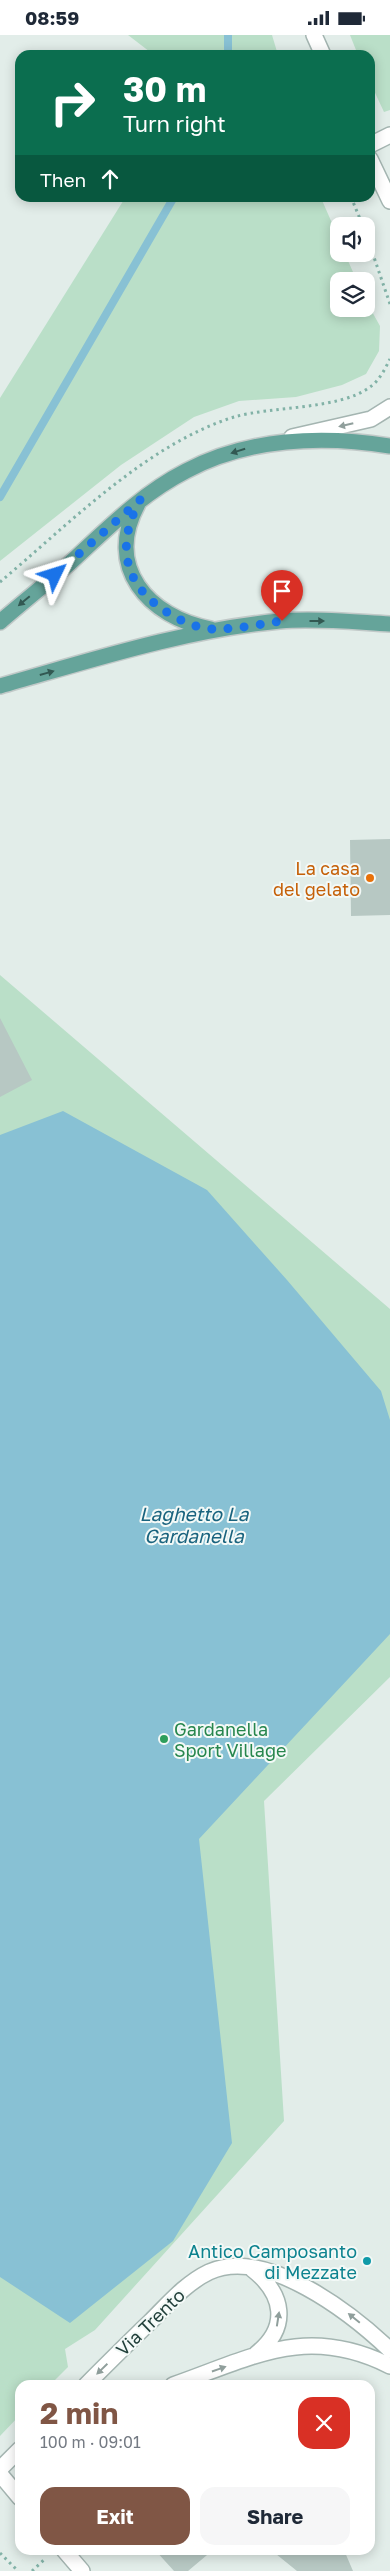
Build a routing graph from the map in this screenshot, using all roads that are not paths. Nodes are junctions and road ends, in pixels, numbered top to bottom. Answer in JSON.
{"nodes":[{"id":1,"x":314,"y":35,"type":"edge"},
{"id":2,"x":321,"y":50,"type":"edge"},
{"id":3,"x":390,"y":135,"type":"edge"},
{"id":4,"x":375,"y":142,"type":"edge"},
{"id":5,"x":375,"y":170,"type":"edge"},
{"id":6,"x":390,"y":201,"type":"edge"},
{"id":7,"x":390,"y":407,"type":"edge"},
{"id":8,"x":260,"y":445,"type":"junction"},
{"id":9,"x":390,"y":446,"type":"edge"},
{"id":10,"x":140,"y":500,"type":"junction"},
{"id":11,"x":0,"y":622,"type":"edge"},
{"id":12,"x":390,"y":624,"type":"edge"},
{"id":13,"x":216,"y":629,"type":"junction"},
{"id":14,"x":0,"y":686,"type":"edge"},
{"id":15,"x":251,"y":2269,"type":"junction"},
{"id":16,"x":390,"y":2350,"type":"edge"},
{"id":17,"x":251,"y":2358,"type":"junction"},
{"id":18,"x":390,"y":2366,"type":"edge"},
{"id":19,"x":91,"y":2380,"type":"edge"},
{"id":20,"x":187,"y":2380,"type":"edge"},
{"id":21,"x":15,"y":2454,"type":"edge"},
{"id":22,"x":0,"y":2469,"type":"edge"},
{"id":23,"x":0,"y":2474,"type":"edge"},
{"id":24,"x":15,"y":2492,"type":"edge"},
{"id":25,"x":68,"y":2555,"type":"edge"},
{"id":26,"x":82,"y":2571,"type":"edge"}],
"edges":[{"from":1,"to":2,"type":"street"},
{"from":3,"to":4,"type":"street"},
{"from":5,"to":6,"type":"street"},
{"from":7,"to":8,"type":"street","one_way":true},
{"from":8,"to":9,"type":"main road"},
{"from":8,"to":10,"type":"main road","one_way":true},
{"from":10,"to":11,"type":"main road","one_way":true},
{"from":10,"to":13,"type":"main road"},
{"from":13,"to":12,"type":"main road","one_way":true},
{"from":14,"to":13,"type":"main road","one_way":true},
{"from":16,"to":15,"type":"street","name":"Via Trento","one_way":true},
{"from":17,"to":15,"type":"street","one_way":true},
{"from":15,"to":19,"type":"street","name":"Via Trento","one_way":true},
{"from":17,"to":18,"type":"street"},
{"from":20,"to":17,"type":"street","one_way":true},
{"from":21,"to":22,"type":"street"},
{"from":23,"to":24,"type":"street"},
{"from":25,"to":26,"type":"street"}]}
